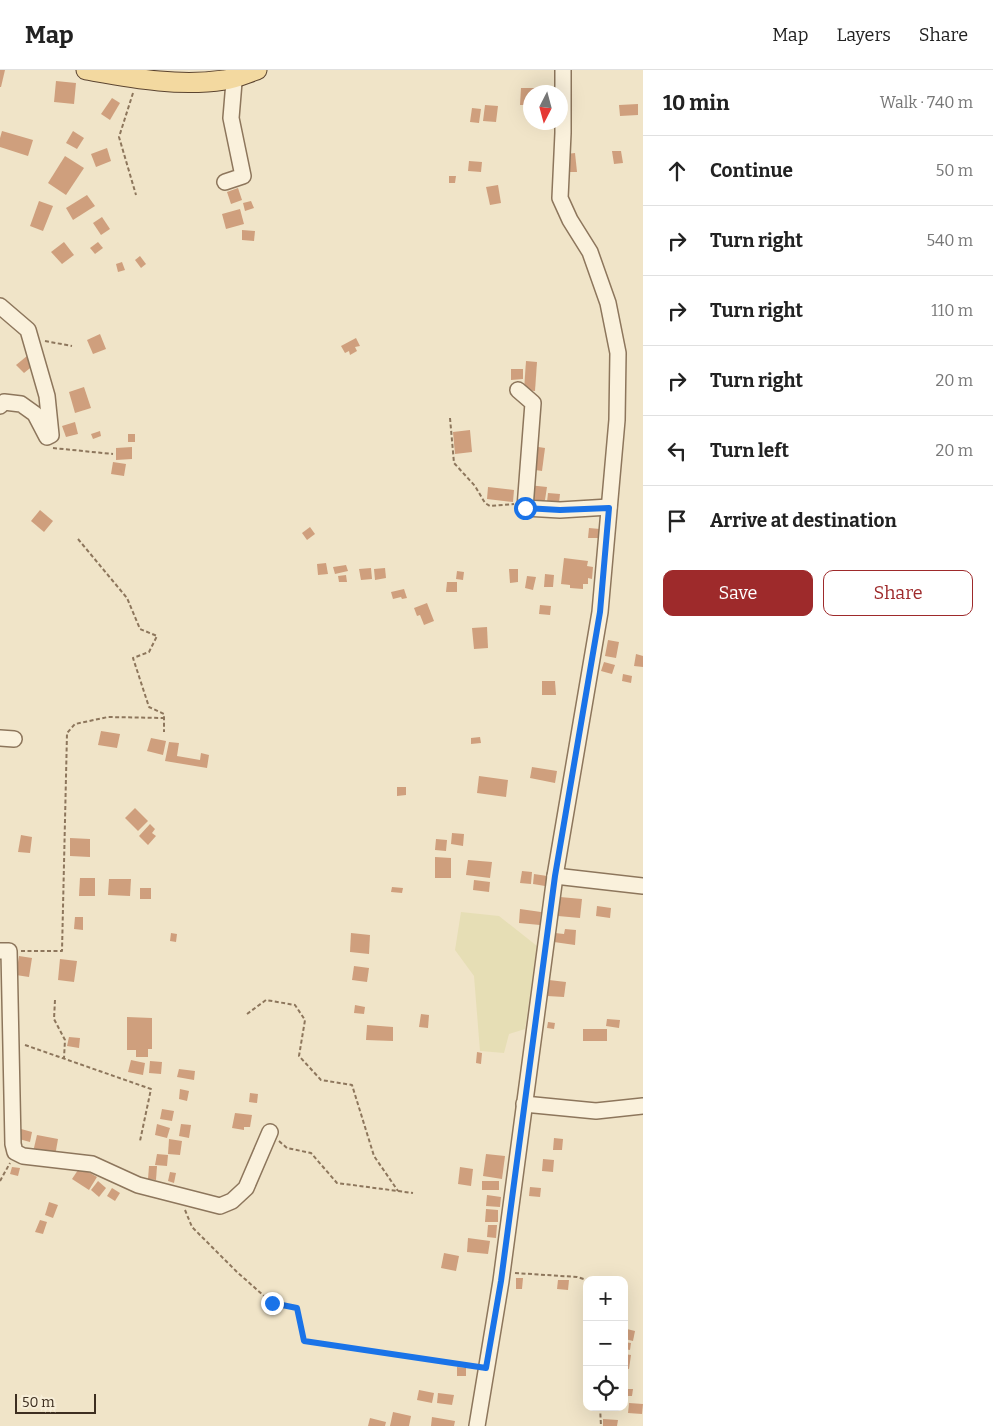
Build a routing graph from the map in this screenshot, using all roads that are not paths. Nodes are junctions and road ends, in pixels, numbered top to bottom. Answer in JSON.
{"nodes":[{"id":1,"x":86,"y":70,"type":"edge"},
{"id":2,"x":258,"y":70,"type":"edge"},
{"id":3,"x":563,"y":70,"type":"edge"},
{"id":4,"x":235,"y":74,"type":"edge"},
{"id":5,"x":226,"y":182,"type":"dead end"},
{"id":6,"x":0,"y":306,"type":"edge"},
{"id":7,"x":518,"y":390,"type":"dead end"},
{"id":8,"x":0,"y":406,"type":"edge"},
{"id":9,"x":609,"y":508,"type":"junction"},
{"id":10,"x":555,"y":876,"type":"junction"},
{"id":11,"x":643,"y":886,"type":"edge"},
{"id":12,"x":4,"y":951,"type":"edge"},
{"id":13,"x":524,"y":1104,"type":"junction"},
{"id":14,"x":643,"y":1106,"type":"edge"},
{"id":15,"x":270,"y":1132,"type":"road end"},
{"id":16,"x":477,"y":1426,"type":"edge"}],
"edges":[{"from":1,"to":4,"type":"main road"},
{"from":2,"to":4,"type":"main road"},
{"from":3,"to":9,"type":"street"},
{"from":4,"to":5,"type":"street"},
{"from":6,"to":8,"type":"street"},
{"from":7,"to":9,"type":"street"},
{"from":9,"to":10,"type":"street"},
{"from":10,"to":11,"type":"street"},
{"from":10,"to":13,"type":"street"},
{"from":12,"to":15,"type":"street"},
{"from":13,"to":14,"type":"street"},
{"from":13,"to":16,"type":"street"}]}
